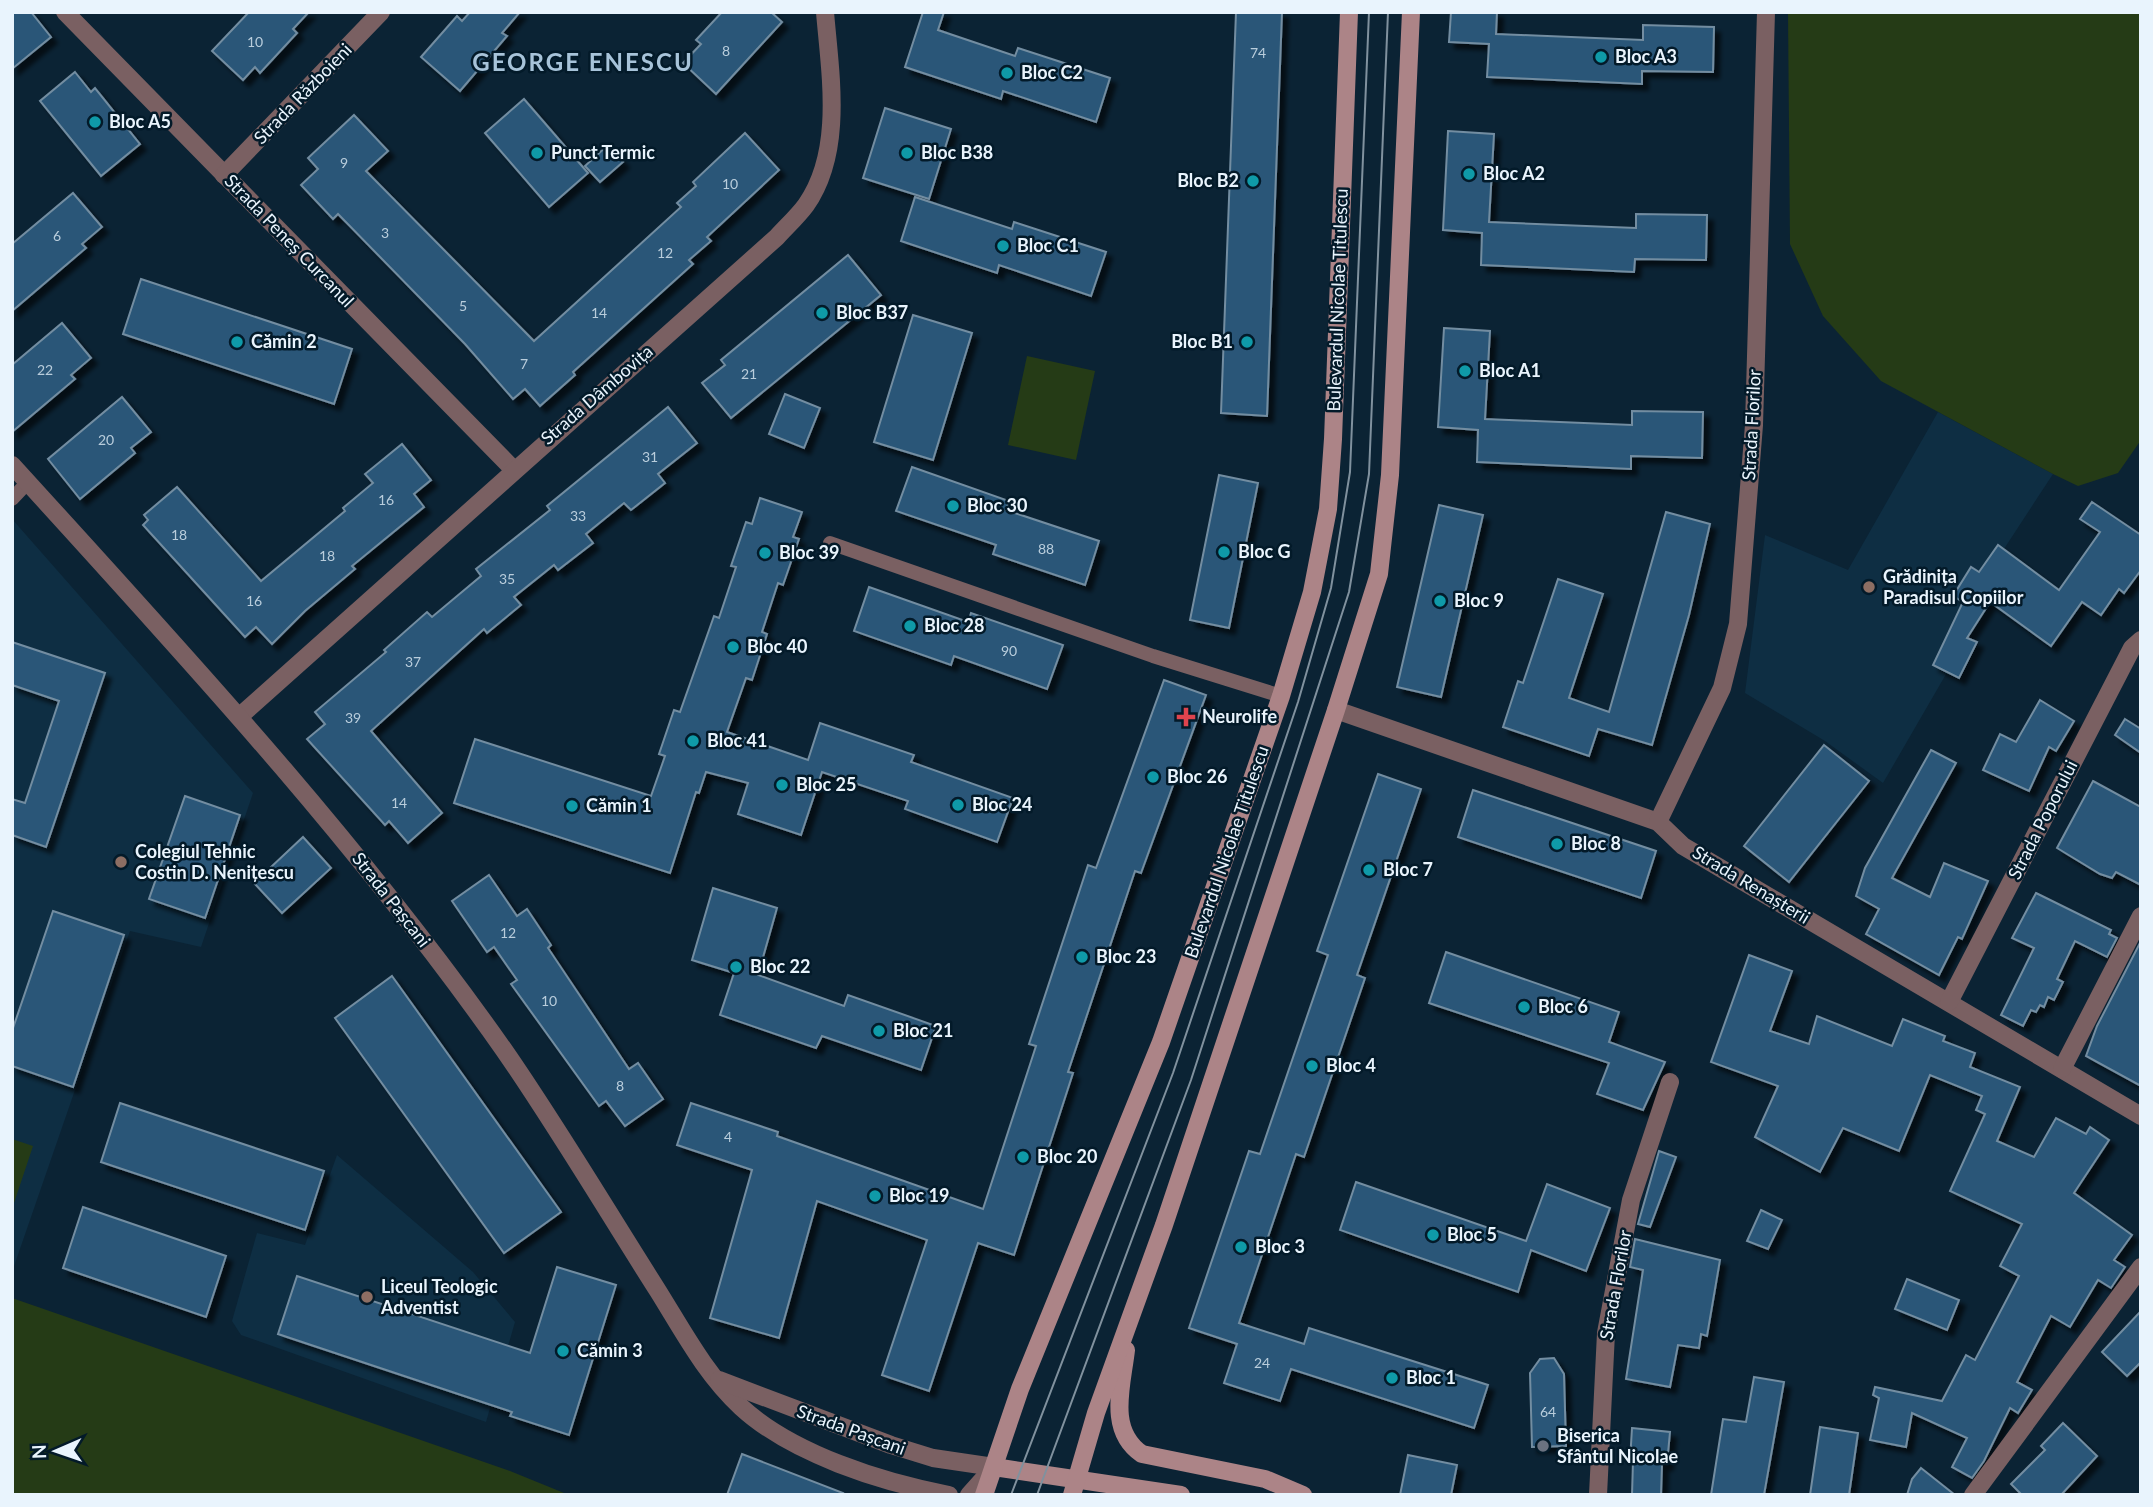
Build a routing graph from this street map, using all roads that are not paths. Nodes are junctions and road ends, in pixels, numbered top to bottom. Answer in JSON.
{"nodes":[{"id":1,"x":65,"y":12,"type":"edge"},
{"id":2,"x":381,"y":12,"type":"edge"},
{"id":3,"x":825,"y":12,"type":"edge"},
{"id":4,"x":1349,"y":12,"type":"edge"},
{"id":5,"x":1411,"y":12,"type":"edge"},
{"id":6,"x":1766,"y":12,"type":"edge"},
{"id":7,"x":224,"y":175,"type":"junction"},
{"id":8,"x":12,"y":466,"type":"edge"},
{"id":9,"x":513,"y":469,"type":"junction"},
{"id":10,"x":28,"y":482,"type":"junction"},
{"id":11,"x":12,"y":499,"type":"edge"},
{"id":12,"x":830,"y":543,"type":"dead end"},
{"id":13,"x":2141,"y":640,"type":"edge"},
{"id":14,"x":1281,"y":696,"type":"junction"},
{"id":15,"x":1336,"y":710,"type":"junction"},
{"id":16,"x":240,"y":716,"type":"junction"},
{"id":17,"x":1658,"y":822,"type":"junction"},
{"id":18,"x":2141,"y":916,"type":"edge"},
{"id":19,"x":1949,"y":1002,"type":"junction"},
{"id":20,"x":2062,"y":1069,"type":"junction"},
{"id":21,"x":1670,"y":1082,"type":"dead end"},
{"id":22,"x":2141,"y":1116,"type":"edge"},
{"id":23,"x":2141,"y":1267,"type":"edge"},
{"id":24,"x":1128,"y":1326,"type":"junction"},
{"id":25,"x":712,"y":1377,"type":"junction"},
{"id":26,"x":994,"y":1467,"type":"junction"},
{"id":27,"x":1074,"y":1487,"type":"edge"},
{"id":28,"x":949,"y":1495,"type":"edge"},
{"id":29,"x":969,"y":1495,"type":"edge"},
{"id":30,"x":984,"y":1495,"type":"edge"},
{"id":31,"x":1181,"y":1495,"type":"edge"},
{"id":32,"x":1303,"y":1495,"type":"edge"},
{"id":33,"x":1598,"y":1495,"type":"edge"},
{"id":34,"x":1973,"y":1495,"type":"edge"}],
"edges":[{"from":1,"to":7,"type":"street","name":"Strada Peneș Curcanul"},
{"from":2,"to":7,"type":"street","name":"Strada Războieni"},
{"from":3,"to":9,"type":"street","name":"Strada Dâmbovița"},
{"from":4,"to":14,"type":"main road","name":"Bulevardul Nicolae Titulescu"},
{"from":5,"to":15,"type":"main road"},
{"from":6,"to":17,"type":"street","name":"Strada Florilor"},
{"from":7,"to":9,"type":"street","name":"Strada Peneș Curcanul"},
{"from":8,"to":10,"type":"street","name":"Strada Pașcani"},
{"from":9,"to":16,"type":"street","name":"Strada Dâmbovița"},
{"from":10,"to":11,"type":"lane"},
{"from":10,"to":16,"type":"street","name":"Strada Pașcani"},
{"from":12,"to":14,"type":"lane"},
{"from":13,"to":19,"type":"street","name":"Strada Poporului"},
{"from":14,"to":26,"type":"main road","name":"Bulevardul Nicolae Titulescu"},
{"from":15,"to":17,"type":"street","name":"Strada Renașterii"},
{"from":15,"to":24,"type":"main road"},
{"from":16,"to":25,"type":"street","name":"Strada Pașcani"},
{"from":17,"to":19,"type":"street","name":"Strada Renașterii"},
{"from":18,"to":20,"type":"street"},
{"from":19,"to":20,"type":"street","name":"Strada Renașterii"},
{"from":20,"to":22,"type":"street","name":"Strada Renașterii"},
{"from":21,"to":33,"type":"street","name":"Strada Florilor"},
{"from":23,"to":34,"type":"street"},
{"from":24,"to":27,"type":"main road"},
{"from":24,"to":32,"type":"main road"},
{"from":25,"to":26,"type":"street","name":"Strada Pașcani"},
{"from":25,"to":28,"type":"street","name":"Strada Pașcani"},
{"from":26,"to":27,"type":"main road"},
{"from":26,"to":29,"type":"street"},
{"from":26,"to":30,"type":"main road","name":"Bulevardul Nicolae Titulescu"},
{"from":27,"to":31,"type":"main road"}]}
